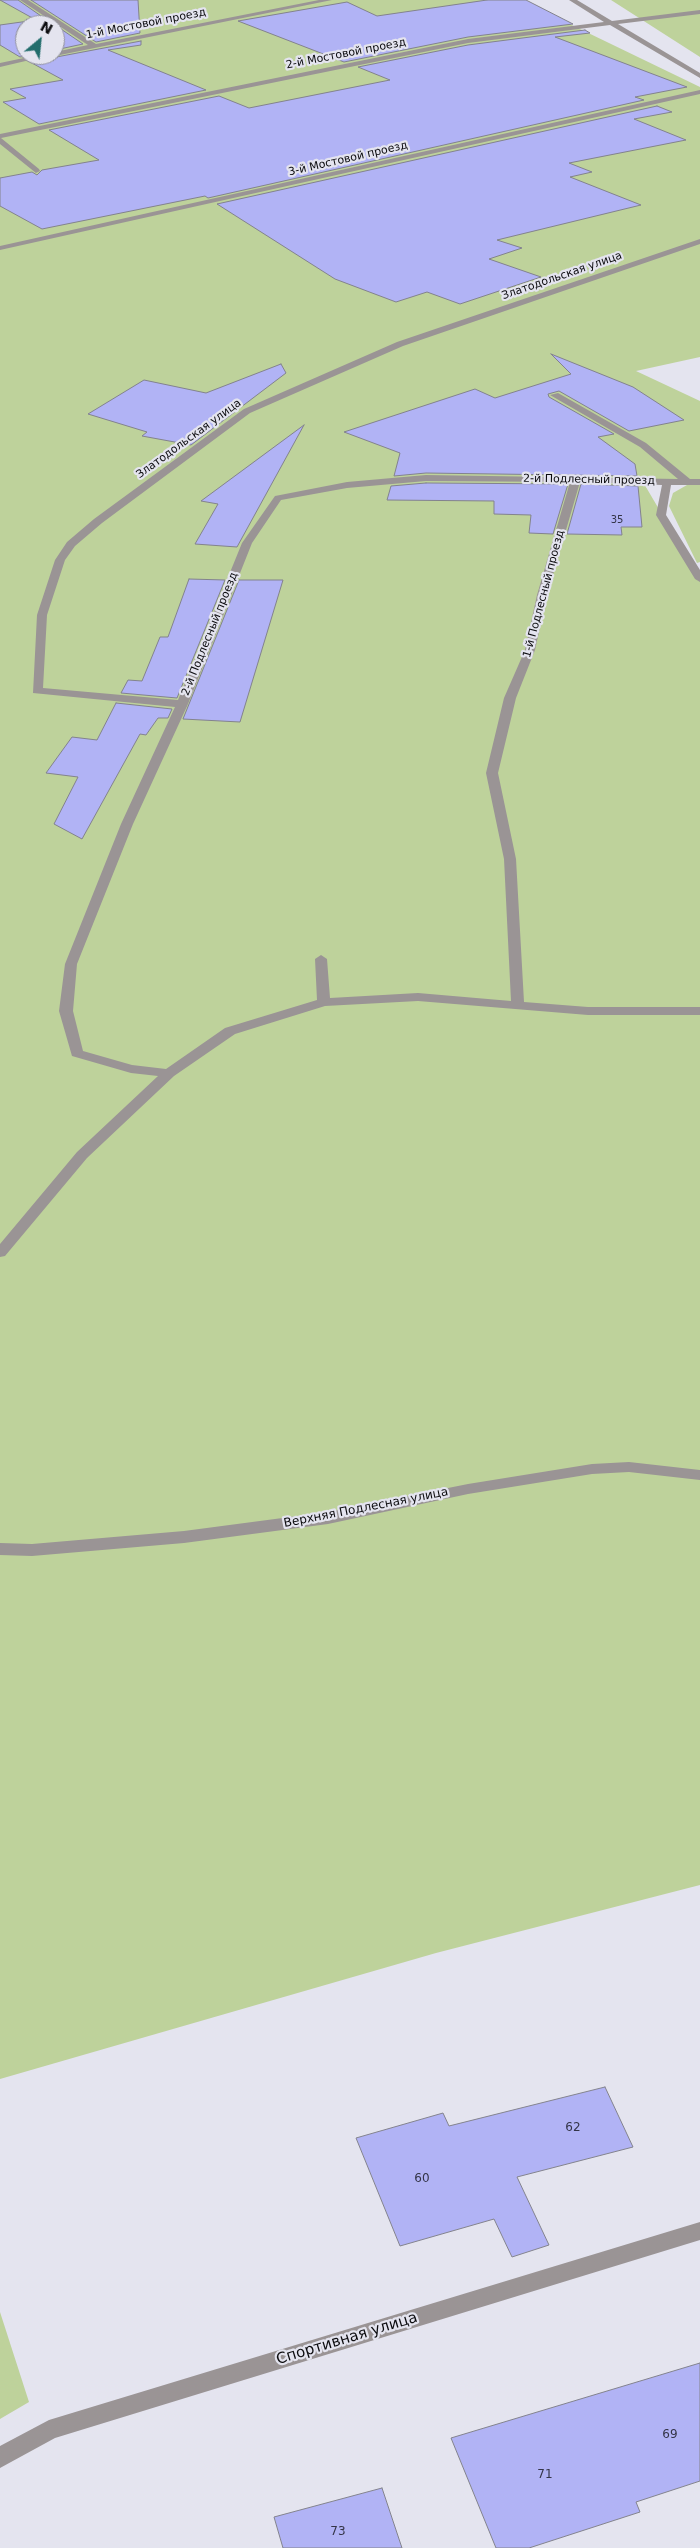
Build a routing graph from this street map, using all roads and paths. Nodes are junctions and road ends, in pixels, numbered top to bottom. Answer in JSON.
{"nodes":[{"id":1,"x":23,"y":0,"type":"edge"},
{"id":2,"x":329,"y":0,"type":"edge"},
{"id":3,"x":572,"y":0,"type":"edge"},
{"id":4,"x":700,"y":12,"type":"edge"},
{"id":5,"x":609,"y":23,"type":"junction"},
{"id":6,"x":94,"y":46,"type":"junction"},
{"id":7,"x":65,"y":52,"type":"edge"},
{"id":8,"x":15,"y":62,"type":"edge"},
{"id":9,"x":0,"y":65,"type":"edge"},
{"id":10,"x":700,"y":76,"type":"edge"},
{"id":11,"x":700,"y":92,"type":"edge"},
{"id":12,"x":0,"y":136,"type":"edge"},
{"id":13,"x":0,"y":140,"type":"edge"},
{"id":14,"x":36,"y":171,"type":"dead end"},
{"id":15,"x":700,"y":241,"type":"edge"},
{"id":16,"x":0,"y":248,"type":"edge"},
{"id":17,"x":555,"y":395,"type":"dead end"},
{"id":18,"x":576,"y":479,"type":"junction"},
{"id":19,"x":667,"y":482,"type":"junction"},
{"id":20,"x":688,"y":482,"type":"junction"},
{"id":21,"x":700,"y":482,"type":"edge"},
{"id":22,"x":700,"y":579,"type":"edge"},
{"id":23,"x":182,"y":704,"type":"junction"},
{"id":24,"x":321,"y":960,"type":"dead end"},
{"id":25,"x":324,"y":1002,"type":"junction"},
{"id":26,"x":518,"y":1004,"type":"junction"},
{"id":27,"x":700,"y":1011,"type":"edge"},
{"id":28,"x":169,"y":1073,"type":"junction"},
{"id":29,"x":0,"y":1253,"type":"edge"},
{"id":30,"x":700,"y":1475,"type":"edge"},
{"id":31,"x":0,"y":1549,"type":"edge"},
{"id":32,"x":700,"y":2231,"type":"edge"},
{"id":33,"x":0,"y":2458,"type":"edge"}],
"edges":[{"from":1,"to":6,"type":"street"},
{"from":2,"to":6,"type":"street","name":"1-й Мостовой проезд"},
{"from":3,"to":5,"type":"street"},
{"from":4,"to":5,"type":"street","name":"2-й Мостовой проезд"},
{"from":5,"to":10,"type":"street"},
{"from":5,"to":12,"type":"street","name":"2-й Мостовой проезд"},
{"from":6,"to":7,"type":"street","name":"1-й Мостовой проезд"},
{"from":8,"to":9,"type":"street"},
{"from":11,"to":16,"type":"street","name":"3-й Мостовой проезд"},
{"from":13,"to":14,"type":"street"},
{"from":15,"to":23,"type":"street","name":"Златодольская улица"},
{"from":17,"to":20,"type":"street"},
{"from":18,"to":19,"type":"street","name":"2-й Подлесный проезд"},
{"from":18,"to":23,"type":"street","name":"2-й Подлесный проезд"},
{"from":18,"to":26,"type":"street","name":"1-й Подлесный проезд"},
{"from":19,"to":20,"type":"street","name":"2-й Подлесный проезд"},
{"from":19,"to":22,"type":"street"},
{"from":20,"to":21,"type":"street","name":"2-й Подлесный проезд"},
{"from":23,"to":28,"type":"street","name":"2-й Подлесный проезд"},
{"from":24,"to":25,"type":"street"},
{"from":25,"to":26,"type":"street"},
{"from":25,"to":28,"type":"street"},
{"from":26,"to":27,"type":"street"},
{"from":28,"to":29,"type":"street"},
{"from":30,"to":31,"type":"street","name":"Верхняя Подлесная улица"},
{"from":32,"to":33,"type":"street","name":"Спортивная улица"}]}
